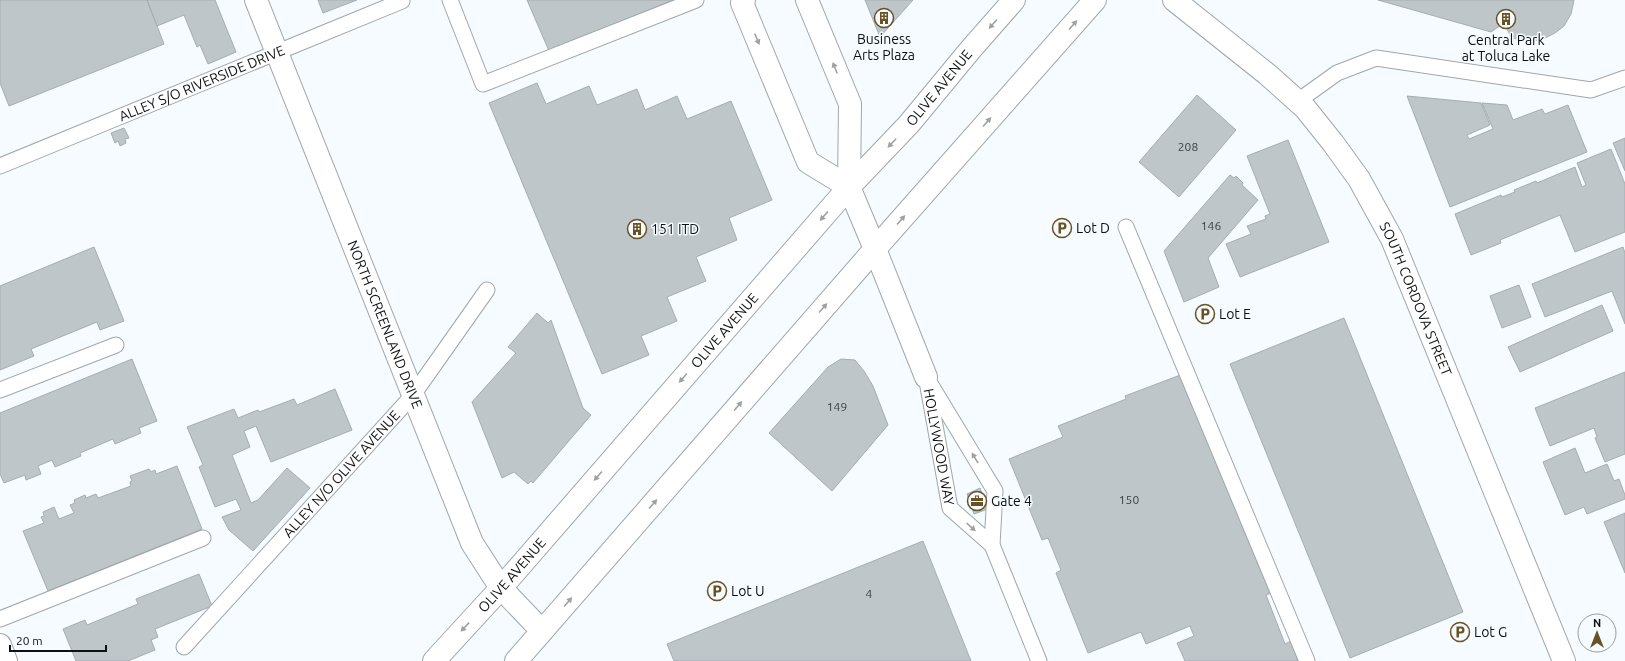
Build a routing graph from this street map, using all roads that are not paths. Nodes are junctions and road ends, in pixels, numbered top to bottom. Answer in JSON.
{"nodes":[{"id":1,"x":256,"y":0,"type":"edge"},
{"id":2,"x":450,"y":0,"type":"edge"},
{"id":3,"x":696,"y":0,"type":"edge"},
{"id":4,"x":744,"y":0,"type":"edge"},
{"id":5,"x":807,"y":0,"type":"edge"},
{"id":6,"x":1014,"y":0,"type":"edge"},
{"id":7,"x":1095,"y":0,"type":"edge"},
{"id":8,"x":1174,"y":0,"type":"edge"},
{"id":9,"x":402,"y":1,"type":"edge"},
{"id":10,"x":277,"y":53,"type":"junction"},
{"id":11,"x":1625,"y":78,"type":"edge"},
{"id":12,"x":1298,"y":101,"type":"junction"},
{"id":13,"x":0,"y":166,"type":"edge"},
{"id":14,"x":849,"y":187,"type":"junction"},
{"id":15,"x":1126,"y":227,"type":"dead end"},
{"id":16,"x":875,"y":249,"type":"junction"},
{"id":17,"x":488,"y":290,"type":"dead end"},
{"id":18,"x":116,"y":345,"type":"dead end"},
{"id":19,"x":926,"y":377,"type":"junction"},
{"id":20,"x":0,"y":390,"type":"edge"},
{"id":21,"x":413,"y":395,"type":"junction"},
{"id":22,"x":203,"y":538,"type":"dead end"},
{"id":23,"x":992,"y":546,"type":"junction"},
{"id":24,"x":501,"y":588,"type":"junction"},
{"id":25,"x":0,"y":619,"type":"edge"},
{"id":26,"x":542,"y":631,"type":"junction"},
{"id":27,"x":0,"y":646,"type":"edge"},
{"id":28,"x":184,"y":647,"type":"dead end"},
{"id":29,"x":6,"y":661,"type":"edge"},
{"id":30,"x":434,"y":661,"type":"edge"},
{"id":31,"x":516,"y":661,"type":"edge"},
{"id":32,"x":1039,"y":661,"type":"edge"},
{"id":33,"x":1307,"y":661,"type":"edge"},
{"id":34,"x":1564,"y":661,"type":"edge"}],
"edges":[{"from":1,"to":10,"type":"main road","name":"NORTH SCREENLAND DRIVE"},
{"from":2,"to":3,"type":"lane"},
{"from":4,"to":14,"type":"main road","one_way":true},
{"from":14,"to":5,"type":"main road","one_way":true},
{"from":6,"to":14,"type":"main road","name":"OLIVE AVENUE","one_way":true},
{"from":16,"to":7,"type":"main road","one_way":true},
{"from":8,"to":12,"type":"main road","name":"SOUTH CORDOVA STREET"},
{"from":9,"to":10,"type":"lane","name":"ALLEY S/O RIVERSIDE DRIVE"},
{"from":10,"to":13,"type":"lane","name":"ALLEY S/O RIVERSIDE DRIVE"},
{"from":10,"to":21,"type":"main road","name":"NORTH SCREENLAND DRIVE"},
{"from":11,"to":12,"type":"lane"},
{"from":12,"to":34,"type":"main road","name":"SOUTH CORDOVA STREET"},
{"from":14,"to":16,"type":"main road","name":"HOLLYWOOD WAY"},
{"from":14,"to":24,"type":"main road","name":"OLIVE AVENUE","one_way":true},
{"from":15,"to":33,"type":"lane"},
{"from":16,"to":19,"type":"main road","name":"HOLLYWOOD WAY"},
{"from":26,"to":16,"type":"main road","one_way":true},
{"from":17,"to":21,"type":"lane","name":"ALLEY N/O OLIVE AVENUE"},
{"from":18,"to":20,"type":"lane"},
{"from":23,"to":19,"type":"lane","name":"HOLLYWOOD WAY","one_way":true},
{"from":19,"to":23,"type":"lane","name":"HOLLYWOOD WAY","one_way":true},
{"from":21,"to":24,"type":"main road","name":"NORTH SCREENLAND DRIVE"},
{"from":21,"to":28,"type":"lane","name":"ALLEY N/O OLIVE AVENUE"},
{"from":22,"to":25,"type":"lane"},
{"from":23,"to":32,"type":"lane","name":"HOLLYWOOD WAY"},
{"from":24,"to":26,"type":"main road","name":"NORTH SCREENLAND DRIVE"},
{"from":24,"to":30,"type":"main road","name":"OLIVE AVENUE","one_way":true},
{"from":26,"to":31,"type":"main road"},
{"from":27,"to":29,"type":"main road"}]}
